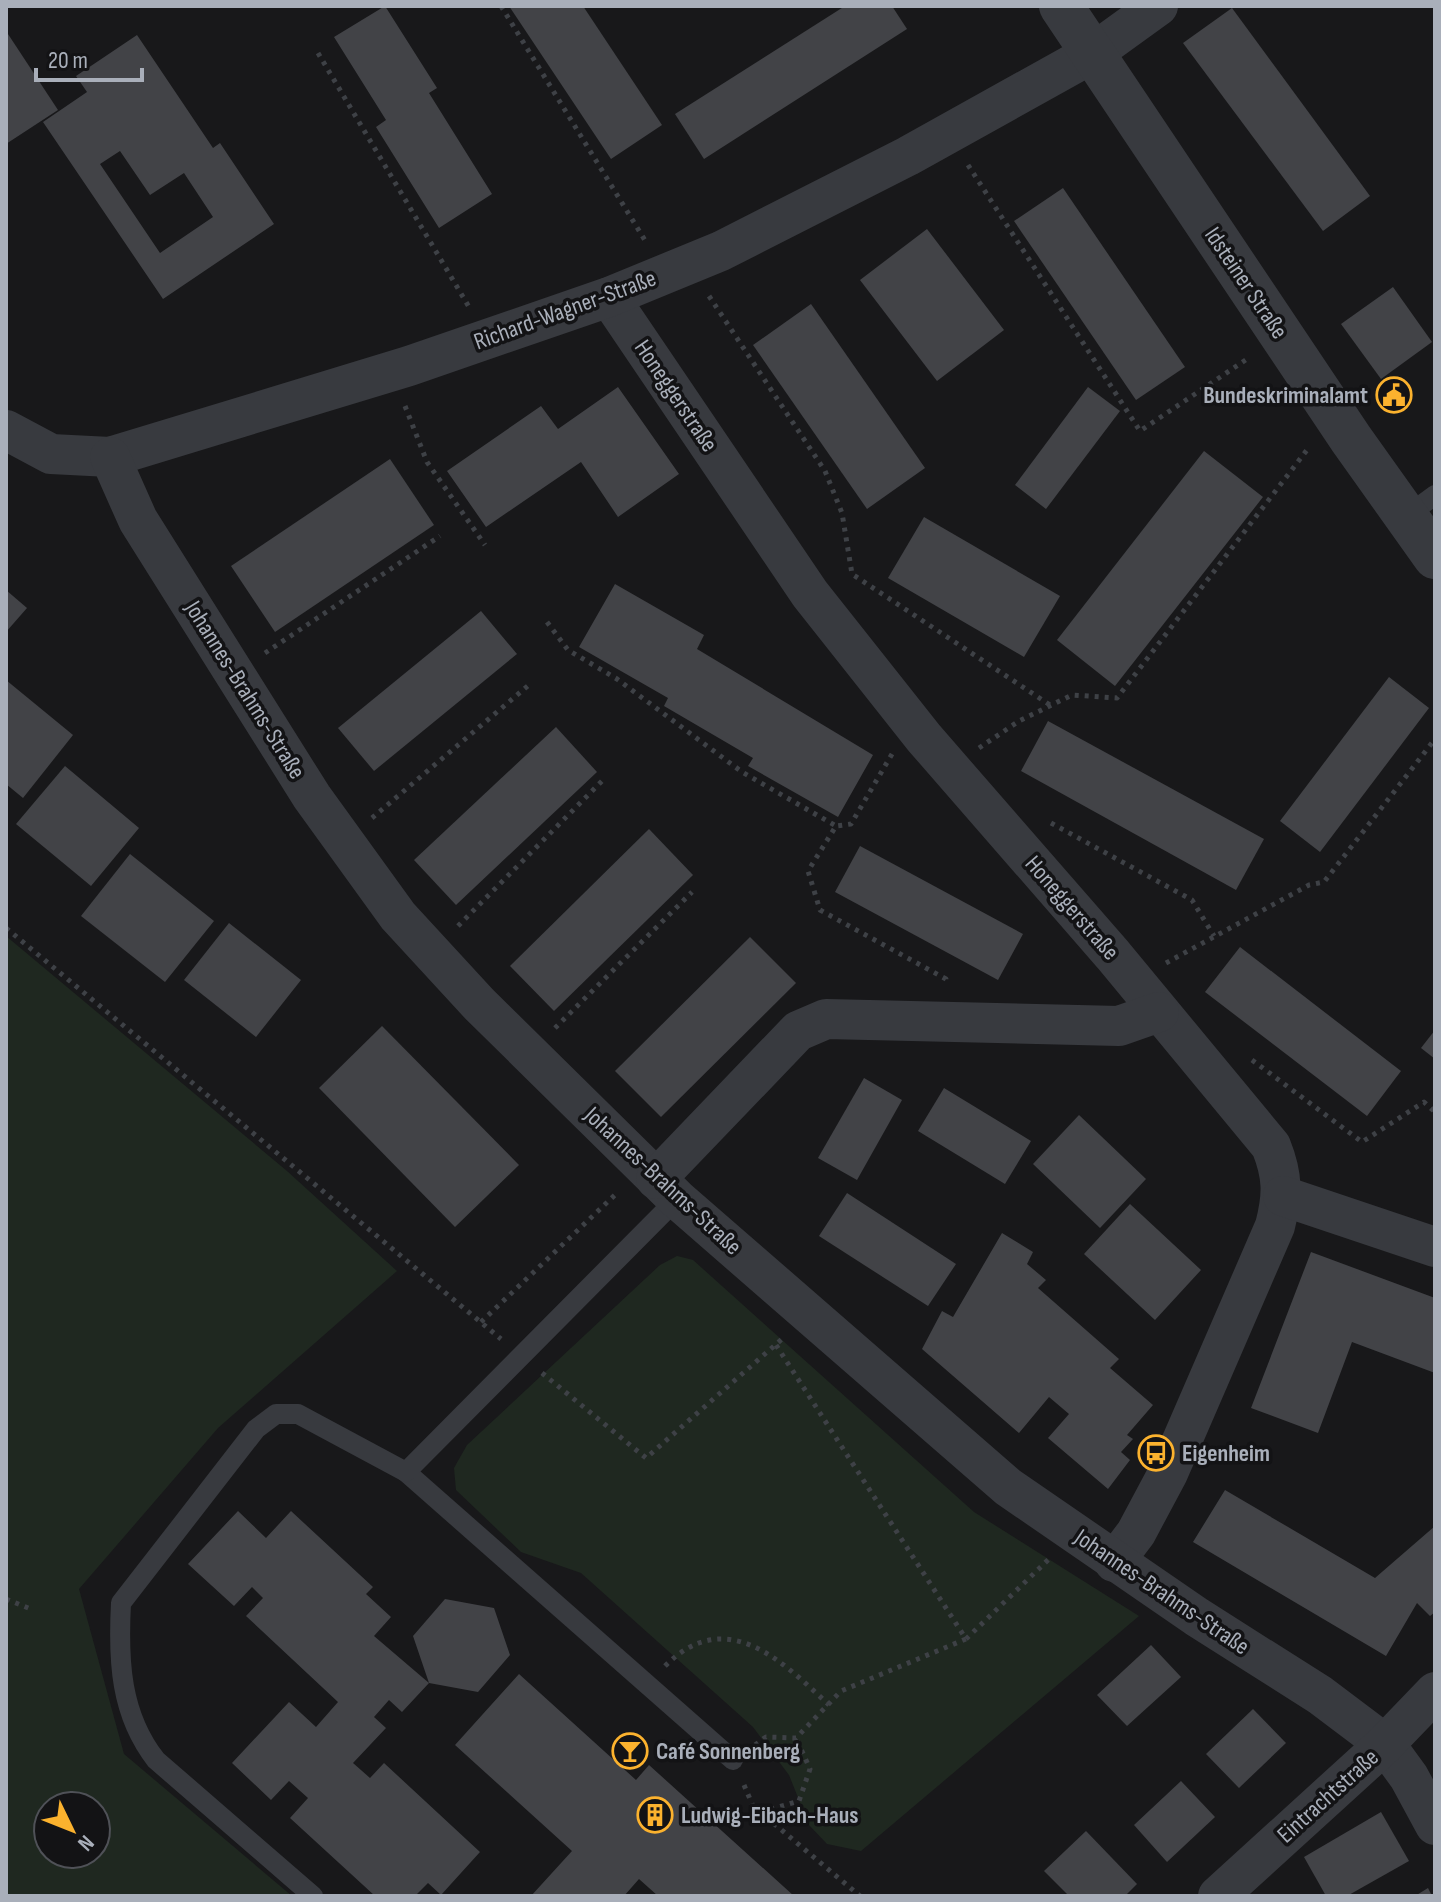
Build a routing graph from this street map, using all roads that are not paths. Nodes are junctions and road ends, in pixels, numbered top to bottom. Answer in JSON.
{"nodes":[{"id":1,"x":1061,"y":6,"type":"edge"},
{"id":2,"x":1158,"y":6,"type":"edge"},
{"id":3,"x":1093,"y":53,"type":"junction"},
{"id":4,"x":609,"y":297,"type":"junction"},
{"id":5,"x":6,"y":430,"type":"edge"},
{"id":6,"x":110,"y":457,"type":"junction"},
{"id":7,"x":1420,"y":506,"type":"edge"},
{"id":8,"x":1435,"y":557,"type":"edge"},
{"id":9,"x":1159,"y":1012,"type":"junction"},
{"id":10,"x":659,"y":1182,"type":"junction"},
{"id":11,"x":1283,"y":1196,"type":"junction"},
{"id":12,"x":1435,"y":1247,"type":"edge"},
{"id":13,"x":406,"y":1472,"type":"junction"},
{"id":14,"x":1114,"y":1562,"type":"junction"},
{"id":15,"x":1435,"y":1692,"type":"edge"},
{"id":16,"x":1385,"y":1744,"type":"junction"},
{"id":17,"x":733,"y":1760,"type":"road end"},
{"id":18,"x":1435,"y":1825,"type":"edge"},
{"id":19,"x":313,"y":1896,"type":"edge"},
{"id":20,"x":1218,"y":1896,"type":"edge"}],
"edges":[{"from":1,"to":3,"type":"street","name":"Idsteiner Straße"},
{"from":2,"to":3,"type":"street","name":"Richard-Wagner-Straße"},
{"from":3,"to":4,"type":"street","name":"Richard-Wagner-Straße"},
{"from":3,"to":7,"type":"street","name":"Idsteiner Straße"},
{"from":4,"to":6,"type":"street","name":"Richard-Wagner-Straße"},
{"from":4,"to":9,"type":"street","name":"Honeggerstraße"},
{"from":5,"to":6,"type":"street","name":"Richard-Wagner-Straße"},
{"from":6,"to":10,"type":"street","name":"Johannes-Brahms-Straße"},
{"from":7,"to":8,"type":"street","name":"Idsteiner Straße"},
{"from":9,"to":10,"type":"street"},
{"from":9,"to":11,"type":"street","name":"Honeggerstraße"},
{"from":10,"to":13,"type":"lane"},
{"from":10,"to":14,"type":"street","name":"Johannes-Brahms-Straße"},
{"from":11,"to":12,"type":"street"},
{"from":11,"to":14,"type":"street","name":"Honeggerstraße"},
{"from":13,"to":17,"type":"lane"},
{"from":13,"to":19,"type":"lane"},
{"from":14,"to":16,"type":"street","name":"Johannes-Brahms-Straße"},
{"from":15,"to":16,"type":"street","name":"Eintrachtstraße"},
{"from":16,"to":18,"type":"street","name":"Johannes-Brahms-Straße"},
{"from":16,"to":20,"type":"street","name":"Eintrachtstraße"}]}
